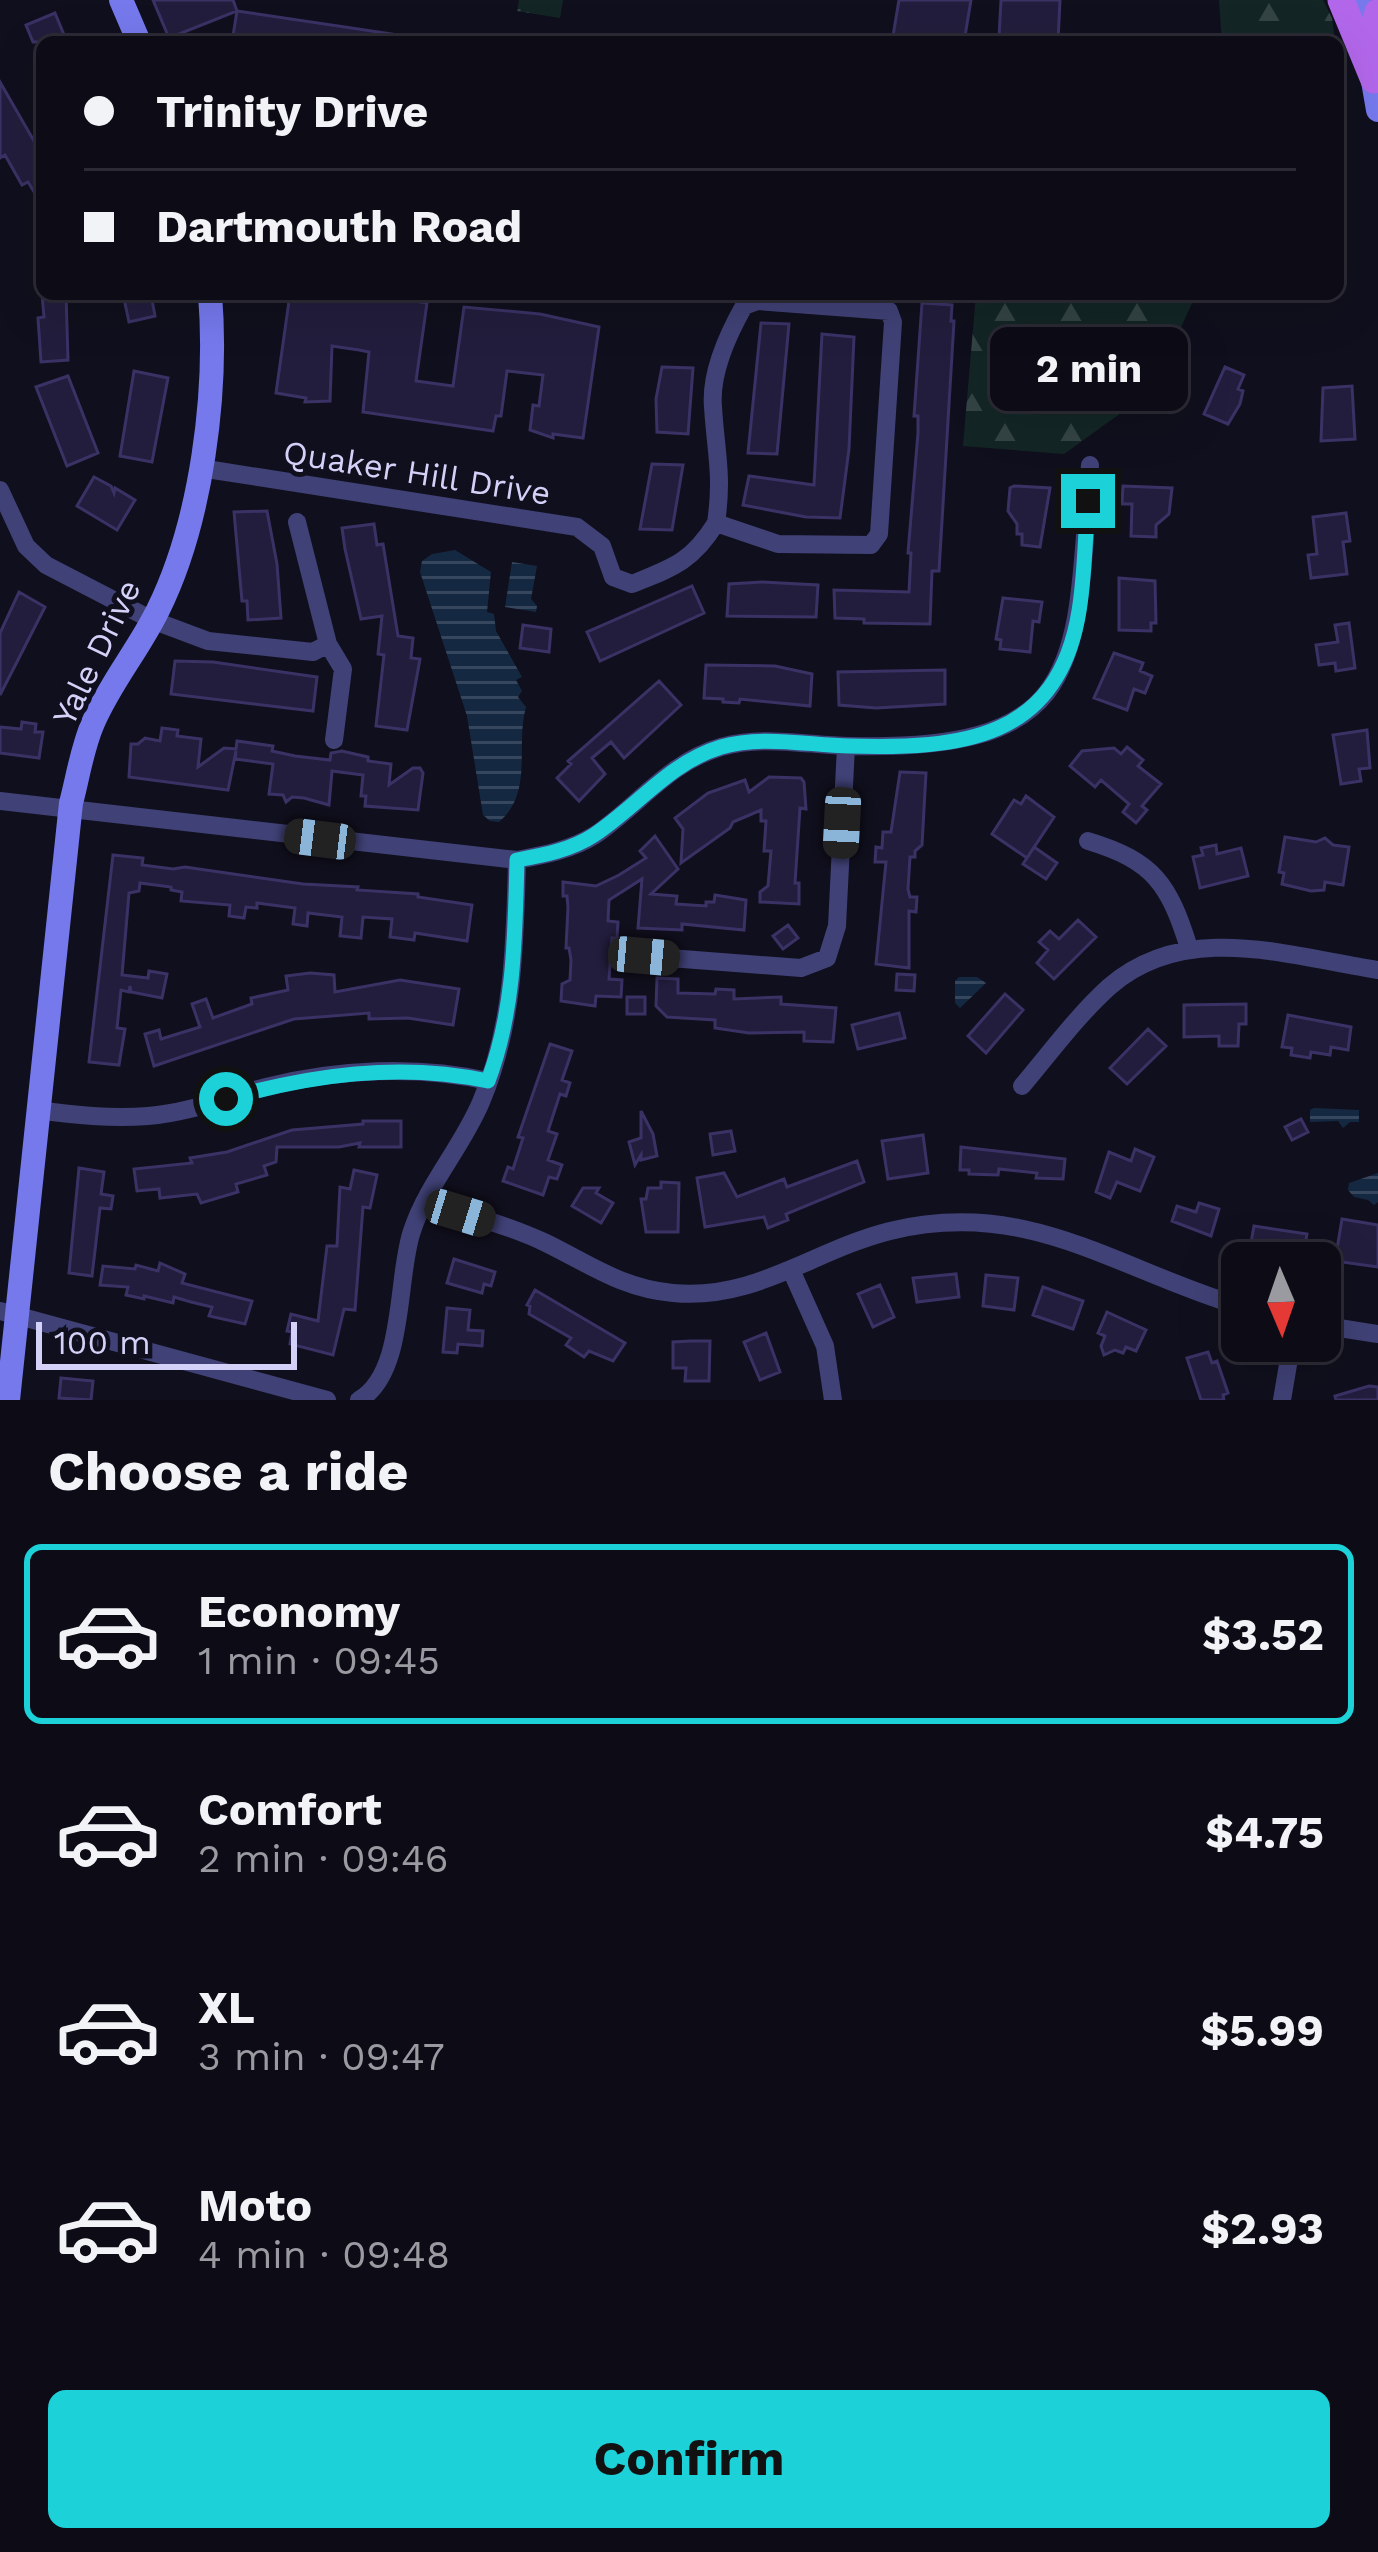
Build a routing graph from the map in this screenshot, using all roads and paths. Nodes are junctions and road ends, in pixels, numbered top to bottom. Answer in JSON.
{"nodes":[{"id":1,"x":122,"y":0,"type":"edge"},
{"id":2,"x":1341,"y":0,"type":"edge"},
{"id":3,"x":1359,"y":0,"type":"edge"},
{"id":4,"x":1370,"y":0,"type":"edge"},
{"id":5,"x":1371,"y":30,"type":"edge"},
{"id":6,"x":137,"y":36,"type":"edge"},
{"id":7,"x":1374,"y":80,"type":"junction"},
{"id":8,"x":1378,"y":110,"type":"edge"},
{"id":9,"x":210,"y":300,"type":"edge"},
{"id":10,"x":1090,"y":465,"type":"dead end"},
{"id":11,"x":200,"y":469,"type":"junction"},
{"id":12,"x":0,"y":490,"type":"edge"},
{"id":13,"x":296,"y":522,"type":"dead end"},
{"id":14,"x":716,"y":523,"type":"junction"},
{"id":15,"x":152,"y":620,"type":"junction"},
{"id":16,"x":328,"y":644,"type":"junction"},
{"id":17,"x":334,"y":740,"type":"dead end"},
{"id":18,"x":846,"y":746,"type":"junction"},
{"id":19,"x":0,"y":801,"type":"edge"},
{"id":20,"x":70,"y":810,"type":"junction"},
{"id":21,"x":1088,"y":842,"type":"dead end"},
{"id":22,"x":517,"y":860,"type":"junction"},
{"id":23,"x":1189,"y":948,"type":"junction"},
{"id":24,"x":644,"y":956,"type":"dead end"},
{"id":25,"x":1378,"y":970,"type":"edge"},
{"id":26,"x":488,"y":1081,"type":"junction"},
{"id":27,"x":1022,"y":1086,"type":"dead end"},
{"id":28,"x":37,"y":1109,"type":"junction"},
{"id":29,"x":424,"y":1202,"type":"junction"},
{"id":30,"x":792,"y":1272,"type":"junction"},
{"id":31,"x":1221,"y":1298,"type":"edge"},
{"id":32,"x":8,"y":1313,"type":"edge"},
{"id":33,"x":1341,"y":1328,"type":"edge"},
{"id":34,"x":1378,"y":1334,"type":"edge"},
{"id":35,"x":1288,"y":1362,"type":"edge"},
{"id":36,"x":362,"y":1398,"type":"edge"},
{"id":37,"x":8,"y":1400,"type":"edge"},
{"id":38,"x":327,"y":1400,"type":"edge"},
{"id":39,"x":833,"y":1400,"type":"edge"},
{"id":40,"x":1282,"y":1400,"type":"edge"}],
"edges":[{"from":1,"to":6,"type":"street"},
{"from":2,"to":7,"type":"main road"},
{"from":3,"to":5,"type":"street"},
{"from":4,"to":5,"type":"street"},
{"from":5,"to":7,"type":"street"},
{"from":7,"to":8,"type":"street"},
{"from":9,"to":11,"type":"street","name":"Yale Drive"},
{"from":10,"to":18,"type":"street"},
{"from":11,"to":14,"type":"street","name":"Quaker Hill Drive"},
{"from":11,"to":15,"type":"street","name":"Yale Drive"},
{"from":12,"to":15,"type":"street"},
{"from":13,"to":16,"type":"street"},
{"from":14,"to":14,"type":"street"},
{"from":15,"to":16,"type":"street"},
{"from":15,"to":20,"type":"street","name":"Yale Drive"},
{"from":16,"to":17,"type":"street"},
{"from":18,"to":22,"type":"street"},
{"from":18,"to":24,"type":"street"},
{"from":19,"to":20,"type":"street"},
{"from":20,"to":22,"type":"street"},
{"from":20,"to":28,"type":"street","name":"Yale Drive"},
{"from":21,"to":23,"type":"street"},
{"from":22,"to":26,"type":"street"},
{"from":23,"to":25,"type":"street"},
{"from":23,"to":27,"type":"street"},
{"from":26,"to":28,"type":"street"},
{"from":26,"to":29,"type":"street"},
{"from":28,"to":32,"type":"street","name":"Yale Drive"},
{"from":29,"to":30,"type":"street"},
{"from":29,"to":36,"type":"street"},
{"from":30,"to":31,"type":"street"},
{"from":30,"to":39,"type":"street"},
{"from":32,"to":37,"type":"street","name":"Yale Drive"},
{"from":32,"to":38,"type":"street"},
{"from":33,"to":34,"type":"street"},
{"from":35,"to":40,"type":"street"}]}
